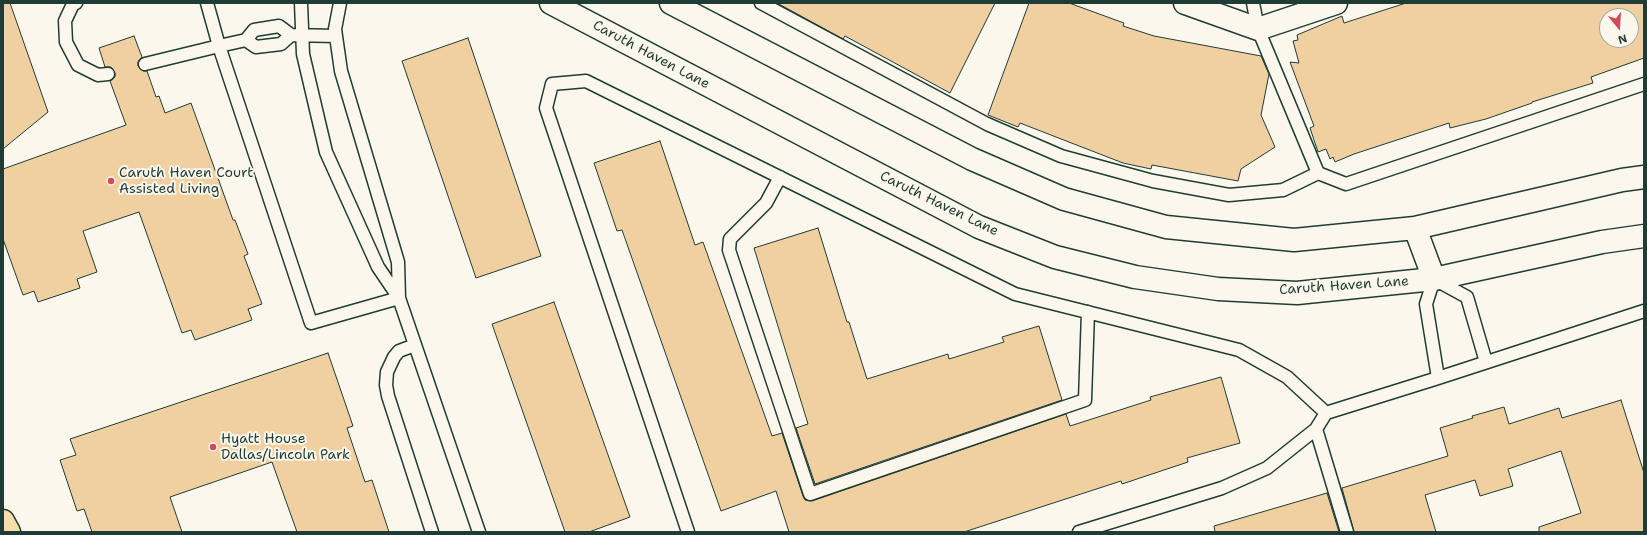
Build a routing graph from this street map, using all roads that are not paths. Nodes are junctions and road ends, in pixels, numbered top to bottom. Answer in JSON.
{"nodes":[{"id":1,"x":76,"y":3,"type":"edge"},
{"id":2,"x":207,"y":3,"type":"edge"},
{"id":3,"x":301,"y":3,"type":"edge"},
{"id":4,"x":340,"y":3,"type":"edge"},
{"id":5,"x":551,"y":3,"type":"edge"},
{"id":6,"x":671,"y":3,"type":"edge"},
{"id":7,"x":761,"y":3,"type":"edge"},
{"id":8,"x":1185,"y":3,"type":"edge"},
{"id":9,"x":1253,"y":3,"type":"edge"},
{"id":10,"x":1336,"y":3,"type":"edge"},
{"id":11,"x":1258,"y":29,"type":"junction"},
{"id":12,"x":297,"y":36,"type":"junction"},
{"id":13,"x":336,"y":36,"type":"junction"},
{"id":14,"x":246,"y":40,"type":"junction"},
{"id":15,"x":219,"y":46,"type":"junction"},
{"id":16,"x":145,"y":64,"type":"dead end"},
{"id":17,"x":108,"y":74,"type":"dead end"},
{"id":18,"x":1644,"y":84,"type":"edge"},
{"id":19,"x":1318,"y":173,"type":"junction"},
{"id":20,"x":1644,"y":177,"type":"edge"},
{"id":21,"x":780,"y":178,"type":"junction"},
{"id":22,"x":1415,"y":228,"type":"junction"},
{"id":23,"x":1644,"y":236,"type":"edge"},
{"id":24,"x":1434,"y":279,"type":"junction"},
{"id":25,"x":399,"y":298,"type":"junction"},
{"id":26,"x":1644,"y":311,"type":"edge"},
{"id":27,"x":1088,"y":312,"type":"junction"},
{"id":28,"x":415,"y":345,"type":"junction"},
{"id":29,"x":1486,"y":362,"type":"junction"},
{"id":30,"x":1438,"y":378,"type":"junction"},
{"id":31,"x":1326,"y":413,"type":"junction"},
{"id":32,"x":1316,"y":429,"type":"junction"},
{"id":33,"x":3,"y":521,"type":"edge"},
{"id":34,"x":9,"y":532,"type":"edge"},
{"id":35,"x":432,"y":532,"type":"edge"},
{"id":36,"x":479,"y":532,"type":"edge"},
{"id":37,"x":688,"y":532,"type":"edge"},
{"id":38,"x":1079,"y":532,"type":"edge"},
{"id":39,"x":1347,"y":532,"type":"edge"}],
"edges":[{"from":1,"to":17,"type":"lane"},
{"from":2,"to":15,"type":"lane"},
{"from":3,"to":12,"type":"lane"},
{"from":4,"to":13,"type":"lane"},
{"from":5,"to":24,"type":"main road","name":"Caruth Haven Lane"},
{"from":6,"to":22,"type":"main road"},
{"from":7,"to":19,"type":"lane"},
{"from":8,"to":11,"type":"main road"},
{"from":9,"to":11,"type":"lane"},
{"from":10,"to":11,"type":"main road"},
{"from":11,"to":19,"type":"lane"},
{"from":12,"to":13,"type":"lane"},
{"from":12,"to":14,"type":"lane"},
{"from":12,"to":14,"type":"lane"},
{"from":12,"to":25,"type":"lane"},
{"from":13,"to":25,"type":"lane"},
{"from":14,"to":15,"type":"lane"},
{"from":15,"to":16,"type":"lane"},
{"from":15,"to":25,"type":"lane"},
{"from":18,"to":19,"type":"lane"},
{"from":20,"to":22,"type":"main road"},
{"from":21,"to":27,"type":"lane"},
{"from":21,"to":27,"type":"lane"},
{"from":21,"to":37,"type":"lane"},
{"from":22,"to":24,"type":"main road"},
{"from":23,"to":24,"type":"main road","name":"Caruth Haven Lane"},
{"from":24,"to":29,"type":"lane"},
{"from":24,"to":30,"type":"lane"},
{"from":25,"to":28,"type":"lane"},
{"from":26,"to":29,"type":"lane"},
{"from":27,"to":31,"type":"lane"},
{"from":28,"to":35,"type":"lane"},
{"from":28,"to":36,"type":"lane"},
{"from":29,"to":30,"type":"lane"},
{"from":30,"to":31,"type":"lane"},
{"from":31,"to":32,"type":"lane"},
{"from":32,"to":38,"type":"lane"},
{"from":32,"to":39,"type":"lane"},
{"from":33,"to":34,"type":"highway"}]}
